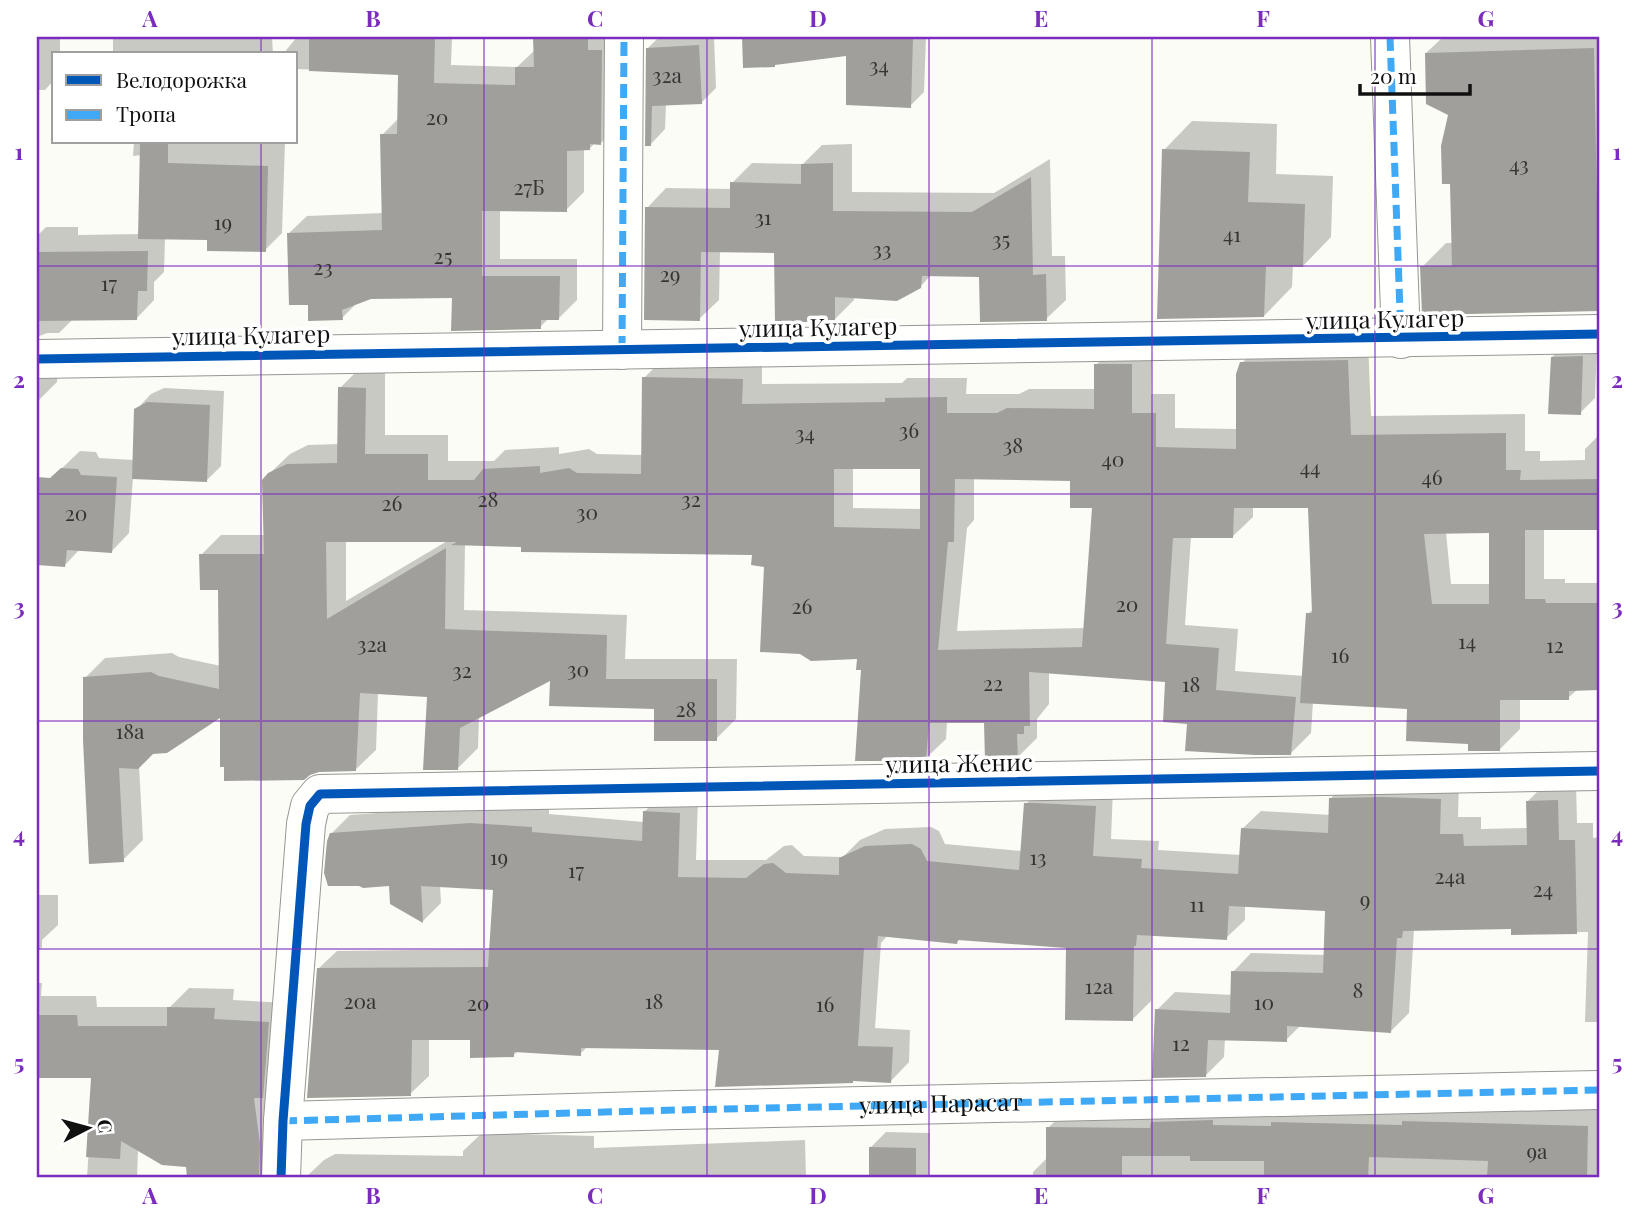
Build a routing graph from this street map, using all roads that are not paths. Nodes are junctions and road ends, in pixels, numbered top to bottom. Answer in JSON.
{"nodes":[{"id":1,"x":624,"y":37,"type":"edge"},
{"id":2,"x":1390,"y":37,"type":"edge"},
{"id":3,"x":1599,"y":334,"type":"edge"},
{"id":4,"x":1401,"y":339,"type":"junction"},
{"id":5,"x":622,"y":350,"type":"junction"},
{"id":6,"x":37,"y":359,"type":"edge"},
{"id":7,"x":1599,"y":771,"type":"edge"},
{"id":8,"x":1599,"y":1090,"type":"edge"},
{"id":9,"x":283,"y":1121,"type":"junction"},
{"id":10,"x":281,"y":1178,"type":"edge"}],
"edges":[{"from":1,"to":5,"type":"street"},
{"from":2,"to":4,"type":"street"},
{"from":3,"to":4,"type":"street","name":"улица Кулагер"},
{"from":4,"to":5,"type":"street","name":"улица Кулагер"},
{"from":5,"to":6,"type":"street","name":"улица Кулагер"},
{"from":7,"to":9,"type":"street","name":"улица Женис"},
{"from":8,"to":9,"type":"street","name":"улица Парасат"},
{"from":9,"to":10,"type":"street"}]}
